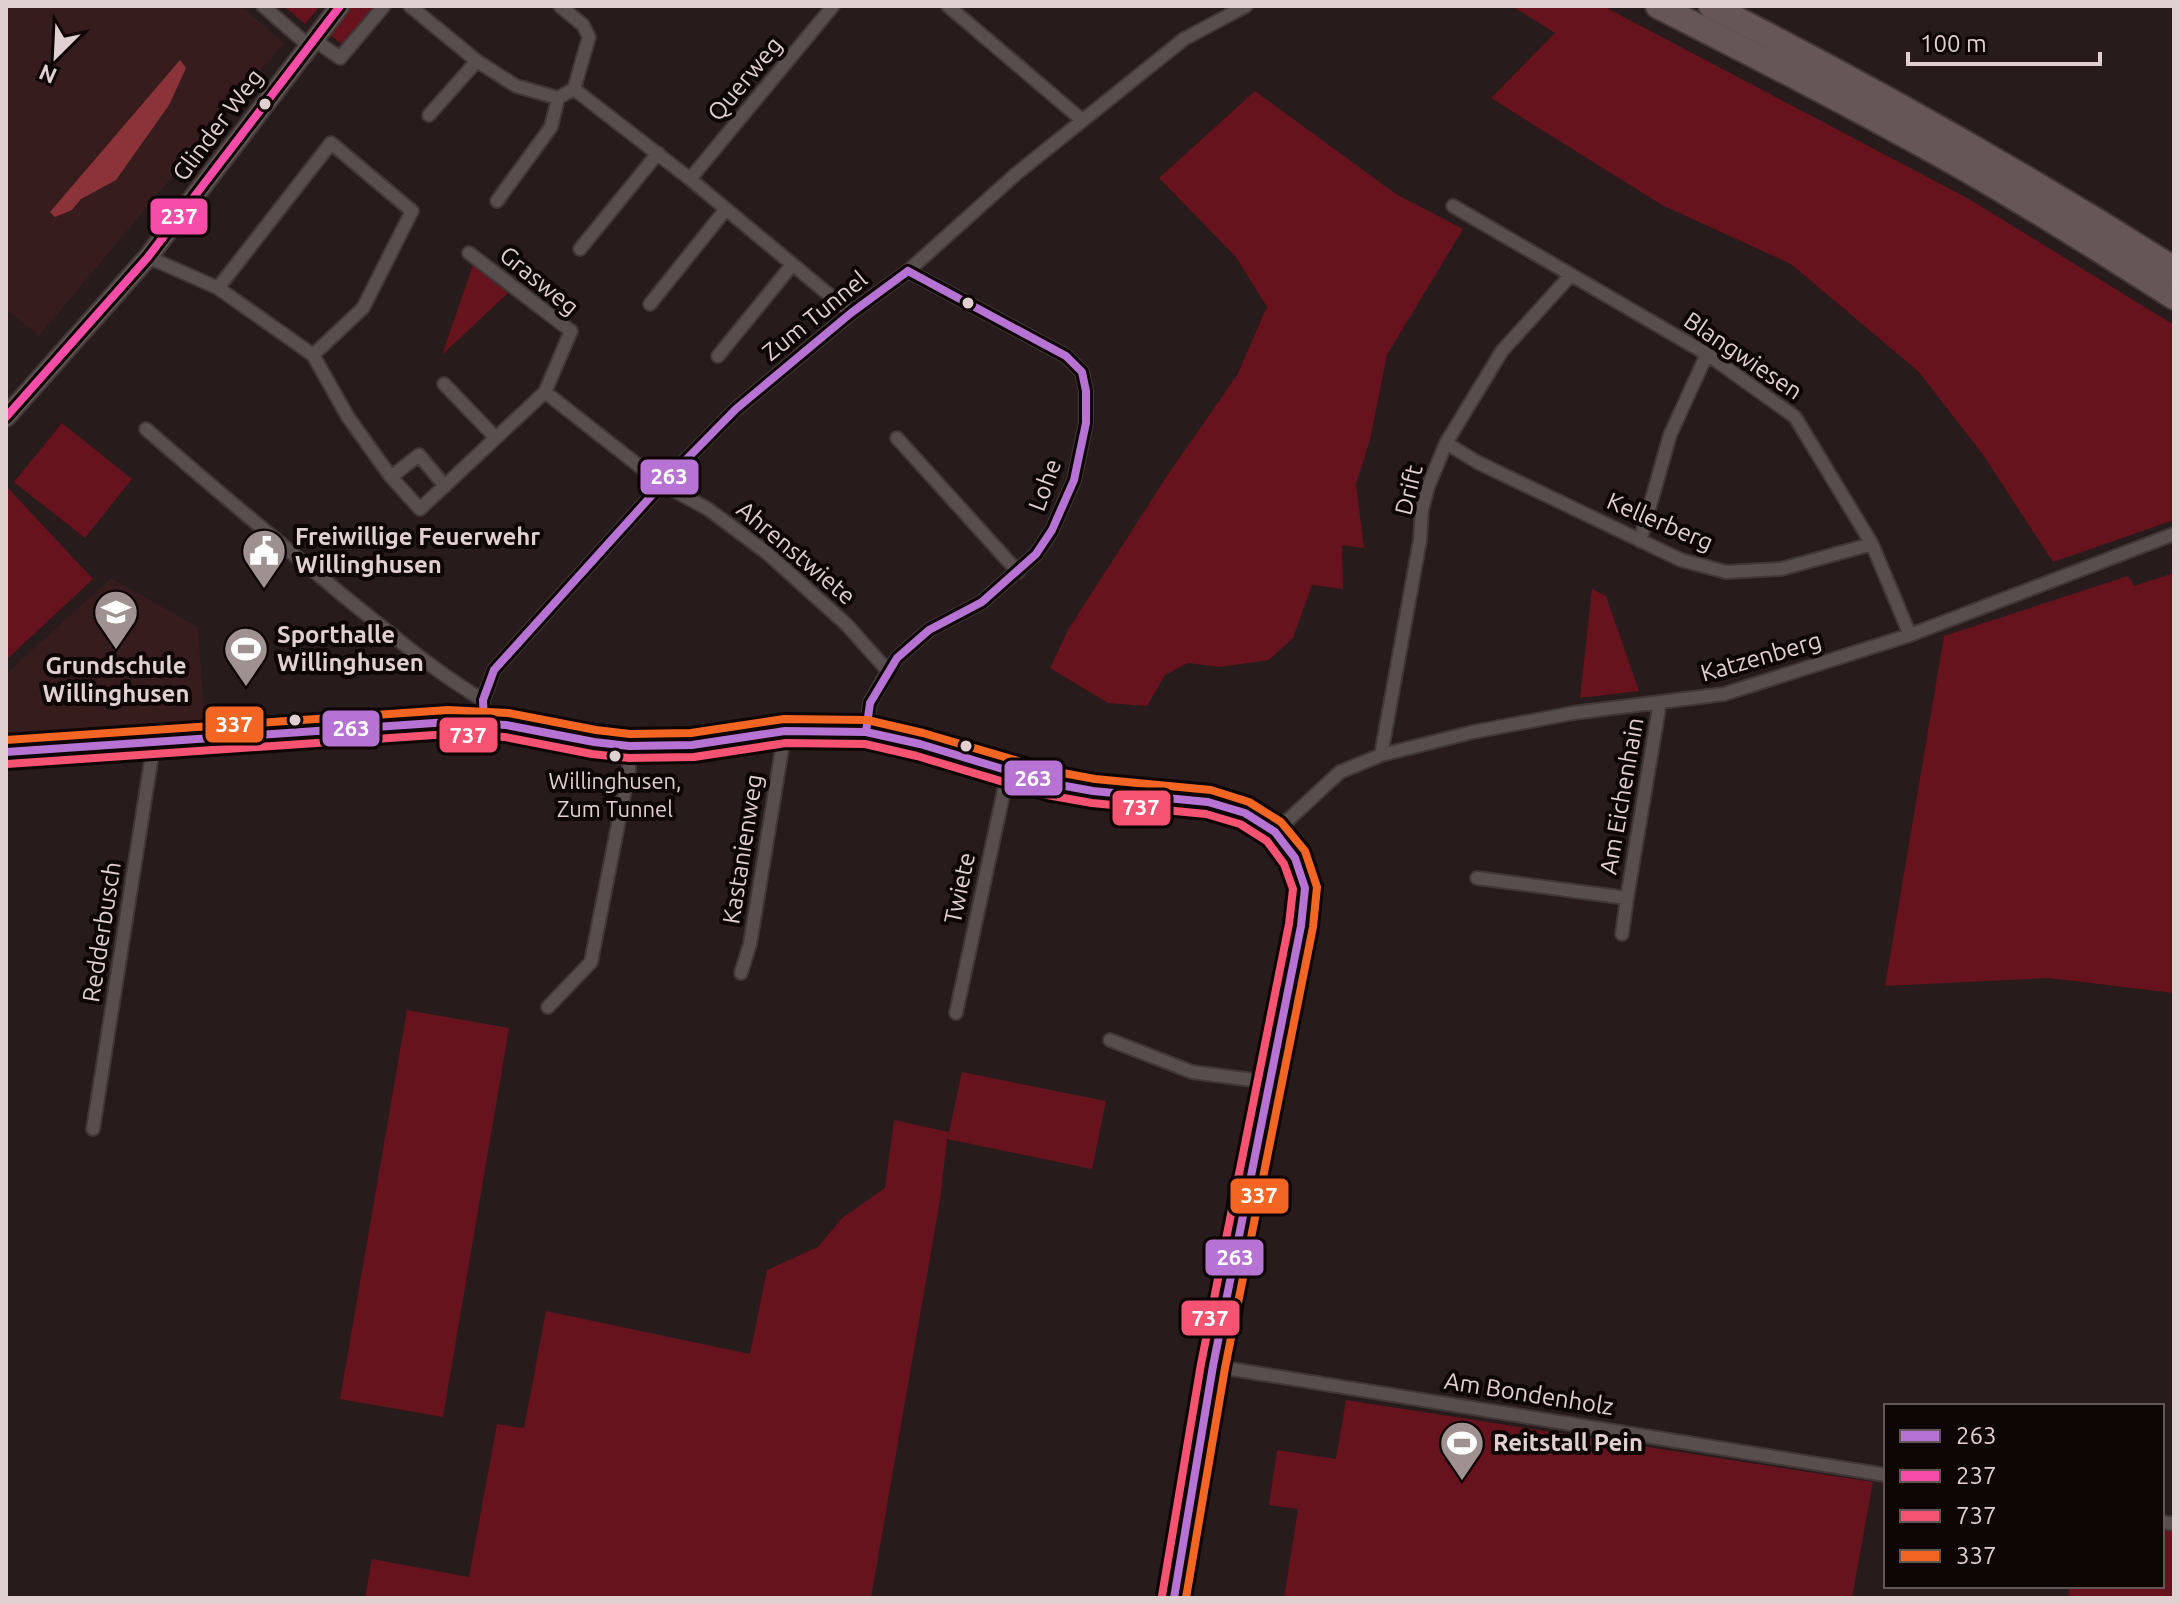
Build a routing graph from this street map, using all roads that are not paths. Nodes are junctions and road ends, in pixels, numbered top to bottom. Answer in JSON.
{"nodes":[{"id":1,"x":263,"y":6,"type":"edge"},
{"id":2,"x":340,"y":6,"type":"edge"},
{"id":3,"x":384,"y":6,"type":"edge"},
{"id":4,"x":410,"y":6,"type":"edge"},
{"id":5,"x":560,"y":6,"type":"edge"},
{"id":6,"x":833,"y":6,"type":"edge"},
{"id":7,"x":948,"y":6,"type":"edge"},
{"id":8,"x":1246,"y":6,"type":"edge"},
{"id":9,"x":1658,"y":6,"type":"edge"},
{"id":10,"x":1711,"y":6,"type":"edge"},
{"id":11,"x":311,"y":42,"type":"junction"},
{"id":12,"x":477,"y":61,"type":"junction"},
{"id":13,"x":574,"y":89,"type":"junction"},
{"id":14,"x":558,"y":98,"type":"junction"},
{"id":15,"x":429,"y":115,"type":"dead end"},
{"id":16,"x":1082,"y":120,"type":"junction"},
{"id":17,"x":658,"y":153,"type":"junction"},
{"id":18,"x":690,"y":179,"type":"junction"},
{"id":19,"x":497,"y":201,"type":"dead end"},
{"id":20,"x":1453,"y":206,"type":"dead end"},
{"id":21,"x":726,"y":209,"type":"junction"},
{"id":22,"x":580,"y":249,"type":"dead end"},
{"id":23,"x":469,"y":253,"type":"dead end"},
{"id":24,"x":148,"y":257,"type":"junction"},
{"id":25,"x":792,"y":265,"type":"junction"},
{"id":26,"x":2174,"y":269,"type":"edge"},
{"id":27,"x":908,"y":271,"type":"junction"},
{"id":28,"x":1570,"y":276,"type":"junction"},
{"id":29,"x":218,"y":288,"type":"junction"},
{"id":30,"x":2174,"y":297,"type":"edge"},
{"id":31,"x":650,"y":304,"type":"dead end"},
{"id":32,"x":851,"y":313,"type":"junction"},
{"id":33,"x":1707,"y":354,"type":"junction"},
{"id":34,"x":313,"y":355,"type":"junction"},
{"id":35,"x":718,"y":356,"type":"dead end"},
{"id":36,"x":444,"y":384,"type":"dead end"},
{"id":37,"x":545,"y":392,"type":"junction"},
{"id":38,"x":6,"y":417,"type":"edge"},
{"id":39,"x":146,"y":429,"type":"dead end"},
{"id":40,"x":496,"y":438,"type":"junction"},
{"id":41,"x":897,"y":438,"type":"dead end"},
{"id":42,"x":1446,"y":443,"type":"junction"},
{"id":43,"x":391,"y":477,"type":"junction"},
{"id":44,"x":662,"y":484,"type":"junction"},
{"id":45,"x":445,"y":486,"type":"junction"},
{"id":46,"x":2174,"y":534,"type":"edge"},
{"id":47,"x":1640,"y":541,"type":"junction"},
{"id":48,"x":1872,"y":544,"type":"junction"},
{"id":49,"x":1018,"y":572,"type":"junction"},
{"id":50,"x":1910,"y":635,"type":"junction"},
{"id":51,"x":888,"y":671,"type":"junction"},
{"id":52,"x":483,"y":700,"type":"junction"},
{"id":53,"x":1660,"y":702,"type":"junction"},
{"id":54,"x":484,"y":723,"type":"junction"},
{"id":55,"x":785,"y":731,"type":"junction"},
{"id":56,"x":866,"y":732,"type":"junction"},
{"id":57,"x":154,"y":742,"type":"junction"},
{"id":58,"x":629,"y":746,"type":"junction"},
{"id":59,"x":6,"y":752,"type":"edge"},
{"id":60,"x":1381,"y":755,"type":"junction"},
{"id":61,"x":1008,"y":772,"type":"junction"},
{"id":62,"x":1275,"y":832,"type":"junction"},
{"id":63,"x":1477,"y":878,"type":"dead end"},
{"id":64,"x":1627,"y":898,"type":"junction"},
{"id":65,"x":1622,"y":934,"type":"dead end"},
{"id":66,"x":741,"y":973,"type":"dead end"},
{"id":67,"x":548,"y":1007,"type":"dead end"},
{"id":68,"x":956,"y":1013,"type":"dead end"},
{"id":69,"x":1110,"y":1040,"type":"dead end"},
{"id":70,"x":1268,"y":1082,"type":"junction"},
{"id":71,"x":93,"y":1129,"type":"dead end"},
{"id":72,"x":1213,"y":1366,"type":"junction"},
{"id":73,"x":1884,"y":1475,"type":"edge"},
{"id":74,"x":1174,"y":1598,"type":"edge"}],
"edges":[{"from":1,"to":11,"type":"street"},
{"from":2,"to":11,"type":"street","name":"Glinder Weg"},
{"from":3,"to":11,"type":"street"},
{"from":4,"to":12,"type":"street"},
{"from":5,"to":13,"type":"street"},
{"from":6,"to":18,"type":"street","name":"Querweg"},
{"from":7,"to":16,"type":"street"},
{"from":8,"to":16,"type":"street","name":"Zum Tunnel"},
{"from":9,"to":30,"type":"highway"},
{"from":10,"to":26,"type":"highway"},
{"from":11,"to":24,"type":"street","name":"Glinder Weg"},
{"from":12,"to":14,"type":"street"},
{"from":12,"to":15,"type":"street"},
{"from":13,"to":14,"type":"street"},
{"from":13,"to":17,"type":"street"},
{"from":14,"to":19,"type":"street"},
{"from":16,"to":27,"type":"street","name":"Zum Tunnel"},
{"from":17,"to":18,"type":"street"},
{"from":17,"to":22,"type":"street"},
{"from":18,"to":21,"type":"street"},
{"from":20,"to":28,"type":"street","name":"Blangwiesen"},
{"from":21,"to":25,"type":"street"},
{"from":21,"to":31,"type":"street"},
{"from":23,"to":37,"type":"street","name":"Grasweg"},
{"from":24,"to":29,"type":"street"},
{"from":24,"to":38,"type":"street","name":"Glinder Weg"},
{"from":25,"to":32,"type":"street"},
{"from":25,"to":35,"type":"street"},
{"from":27,"to":32,"type":"street","name":"Zum Tunnel"},
{"from":27,"to":49,"type":"street","name":"Lohe"},
{"from":28,"to":33,"type":"street","name":"Blangwiesen"},
{"from":28,"to":42,"type":"street","name":"Drift"},
{"from":29,"to":34,"type":"street"},
{"from":29,"to":34,"type":"street"},
{"from":32,"to":44,"type":"street","name":"Zum Tunnel"},
{"from":33,"to":47,"type":"street"},
{"from":33,"to":48,"type":"street","name":"Blangwiesen"},
{"from":34,"to":43,"type":"street"},
{"from":36,"to":40,"type":"street"},
{"from":37,"to":40,"type":"street"},
{"from":37,"to":44,"type":"street","name":"Ahrenstwiete"},
{"from":39,"to":52,"type":"street"},
{"from":40,"to":45,"type":"street"},
{"from":41,"to":49,"type":"street"},
{"from":42,"to":47,"type":"street","name":"Kellerberg"},
{"from":42,"to":60,"type":"street","name":"Drift"},
{"from":43,"to":45,"type":"street"},
{"from":43,"to":45,"type":"street"},
{"from":44,"to":51,"type":"street","name":"Ahrenstwiete"},
{"from":44,"to":52,"type":"street","name":"Zum Tunnel"},
{"from":46,"to":50,"type":"street","name":"Katzenberg"},
{"from":47,"to":48,"type":"street","name":"Kellerberg"},
{"from":48,"to":50,"type":"street","name":"Blangwiesen"},
{"from":49,"to":51,"type":"street","name":"Lohe"},
{"from":50,"to":53,"type":"street","name":"Katzenberg"},
{"from":51,"to":56,"type":"street","name":"Lohe"},
{"from":52,"to":54,"type":"street","name":"Zum Tunnel"},
{"from":53,"to":60,"type":"street","name":"Katzenberg"},
{"from":53,"to":64,"type":"street","name":"Am Eichenhain"},
{"from":54,"to":57,"type":"street"},
{"from":54,"to":58,"type":"street"},
{"from":55,"to":56,"type":"street"},
{"from":55,"to":58,"type":"street"},
{"from":55,"to":66,"type":"street","name":"Kastanienweg"},
{"from":56,"to":61,"type":"street"},
{"from":57,"to":59,"type":"street"},
{"from":57,"to":71,"type":"street","name":"Redderbusch"},
{"from":58,"to":67,"type":"street"},
{"from":60,"to":62,"type":"street","name":"Katzenberg"},
{"from":61,"to":62,"type":"street"},
{"from":61,"to":68,"type":"street","name":"Twiete"},
{"from":62,"to":70,"type":"street"},
{"from":63,"to":64,"type":"street","name":"Am Eichenhain"},
{"from":64,"to":65,"type":"street","name":"Am Eichenhain"},
{"from":69,"to":70,"type":"street"},
{"from":70,"to":72,"type":"street"},
{"from":72,"to":73,"type":"street","name":"Am Bondenholz"},
{"from":72,"to":74,"type":"street"}]}
